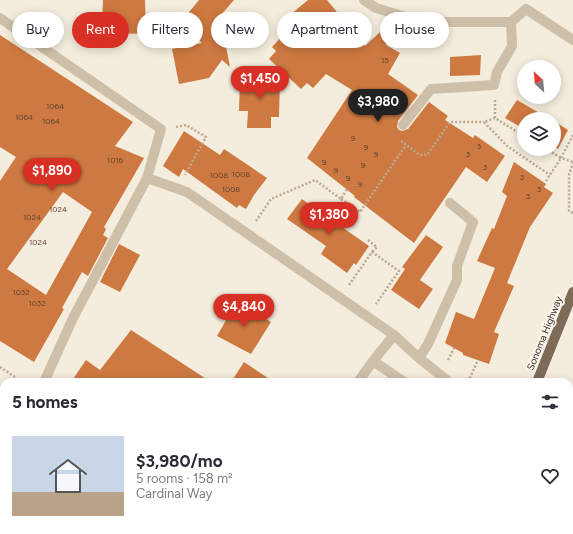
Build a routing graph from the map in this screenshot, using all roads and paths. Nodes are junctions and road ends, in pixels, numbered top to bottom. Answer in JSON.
{"nodes":[{"id":1,"x":364,"y":0,"type":"edge"},
{"id":2,"x":526,"y":4,"type":"edge"},
{"id":3,"x":0,"y":18,"type":"edge"},
{"id":4,"x":511,"y":22,"type":"junction"},
{"id":5,"x":573,"y":40,"type":"edge"},
{"id":6,"x":494,"y":84,"type":"junction"},
{"id":7,"x":495,"y":118,"type":"junction"},
{"id":8,"x":484,"y":122,"type":"junction"},
{"id":9,"x":403,"y":125,"type":"joint"},
{"id":10,"x":161,"y":129,"type":"junction"},
{"id":11,"x":517,"y":132,"type":"edge"},
{"id":12,"x":573,"y":135,"type":"edge"},
{"id":13,"x":406,"y":145,"type":"junction"},
{"id":14,"x":558,"y":156,"type":"edge"},
{"id":15,"x":562,"y":158,"type":"junction"},
{"id":16,"x":573,"y":162,"type":"edge"},
{"id":17,"x":550,"y":175,"type":"junction"},
{"id":18,"x":184,"y":177,"type":"dead end"},
{"id":19,"x":147,"y":178,"type":"junction"},
{"id":20,"x":546,"y":181,"type":"dead end"},
{"id":21,"x":347,"y":189,"type":"dead end"},
{"id":22,"x":341,"y":199,"type":"junction"},
{"id":23,"x":450,"y":203,"type":"dead end"},
{"id":24,"x":573,"y":213,"type":"edge"},
{"id":25,"x":254,"y":224,"type":"dead end"},
{"id":26,"x":368,"y":240,"type":"dead end"},
{"id":27,"x":372,"y":252,"type":"junction"},
{"id":28,"x":345,"y":282,"type":"dead end"},
{"id":29,"x":349,"y":285,"type":"junction"},
{"id":30,"x":354,"y":289,"type":"dead end"},
{"id":31,"x":573,"y":292,"type":"edge"},
{"id":32,"x":370,"y":300,"type":"dead end"},
{"id":33,"x":376,"y":304,"type":"junction"},
{"id":34,"x":382,"y":308,"type":"dead end"},
{"id":35,"x":394,"y":335,"type":"junction"},
{"id":36,"x":454,"y":348,"type":"dead end"},
{"id":37,"x":419,"y":358,"type":"junction"},
{"id":38,"x":478,"y":360,"type":"dead end"},
{"id":39,"x":373,"y":361,"type":"junction"},
{"id":40,"x":446,"y":366,"type":"dead end"},
{"id":41,"x":0,"y":367,"type":"edge"},
{"id":42,"x":15,"y":377,"type":"dead end"},
{"id":43,"x":46,"y":378,"type":"edge"},
{"id":44,"x":361,"y":378,"type":"edge"},
{"id":45,"x":398,"y":378,"type":"edge"},
{"id":46,"x":444,"y":378,"type":"edge"},
{"id":47,"x":469,"y":378,"type":"edge"},
{"id":48,"x":539,"y":378,"type":"edge"}],
"edges":[{"from":1,"to":4,"type":"street"},
{"from":2,"to":4,"type":"street"},
{"from":2,"to":5,"type":"street"},
{"from":3,"to":10,"type":"street"},
{"from":4,"to":6,"type":"street"},
{"from":6,"to":7,"type":"path"},
{"from":6,"to":9,"type":"street"},
{"from":7,"to":8,"type":"path"},
{"from":7,"to":11,"type":"path"},
{"from":8,"to":13,"type":"path"},
{"from":8,"to":17,"type":"path"},
{"from":9,"to":13,"type":"path"},
{"from":10,"to":18,"type":"path"},
{"from":10,"to":19,"type":"street"},
{"from":12,"to":15,"type":"path"},
{"from":13,"to":22,"type":"path"},
{"from":14,"to":15,"type":"path"},
{"from":15,"to":16,"type":"path"},
{"from":15,"to":17,"type":"path"},
{"from":16,"to":24,"type":"path"},
{"from":17,"to":20,"type":"path"},
{"from":19,"to":35,"type":"street"},
{"from":19,"to":43,"type":"street"},
{"from":21,"to":22,"type":"path"},
{"from":22,"to":25,"type":"path"},
{"from":23,"to":37,"type":"street"},
{"from":26,"to":27,"type":"path"},
{"from":27,"to":29,"type":"path"},
{"from":27,"to":33,"type":"path"},
{"from":28,"to":29,"type":"path"},
{"from":29,"to":30,"type":"path"},
{"from":31,"to":48,"type":"main road","name":"Sonoma Highway"},
{"from":32,"to":33,"type":"path"},
{"from":33,"to":34,"type":"path"},
{"from":35,"to":37,"type":"street"},
{"from":35,"to":39,"type":"street"},
{"from":36,"to":40,"type":"path"},
{"from":37,"to":46,"type":"street"},
{"from":38,"to":47,"type":"path"},
{"from":39,"to":44,"type":"street"},
{"from":39,"to":45,"type":"street"},
{"from":41,"to":42,"type":"path"}]}
